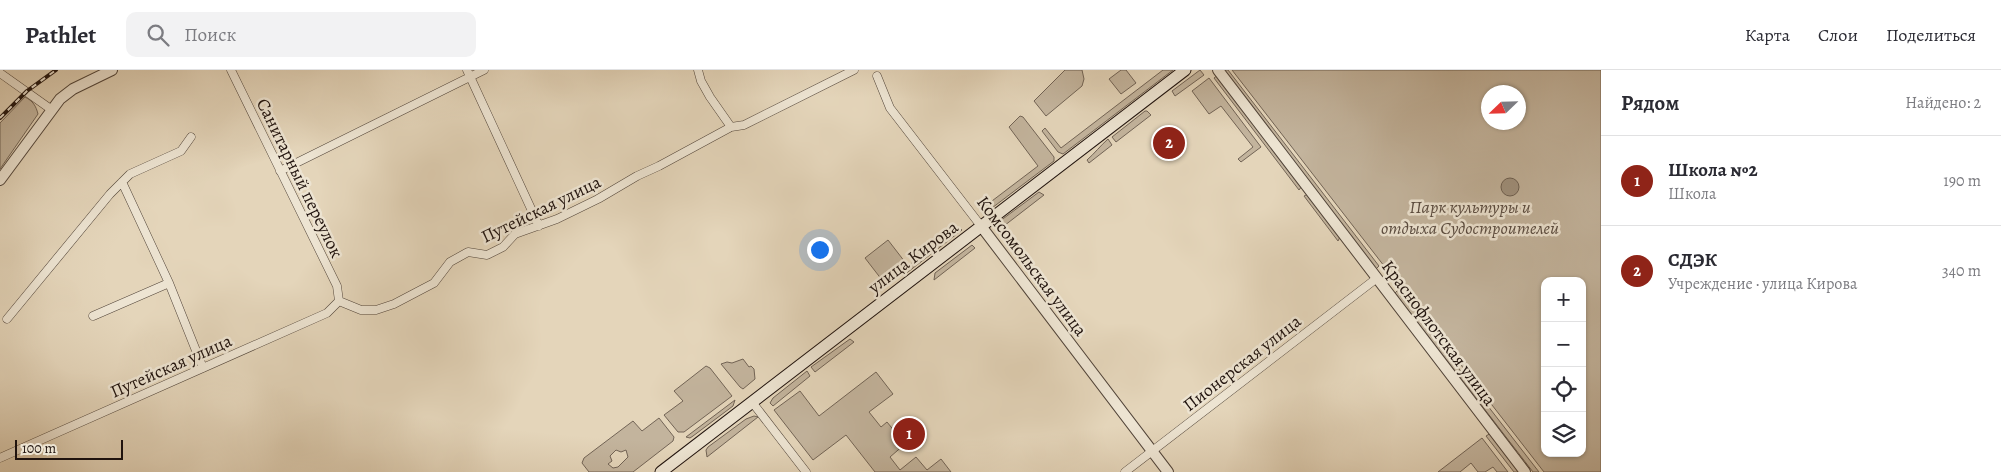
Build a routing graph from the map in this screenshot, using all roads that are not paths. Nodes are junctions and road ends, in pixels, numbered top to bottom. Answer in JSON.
{"nodes":[{"id":1,"x":112,"y":70,"type":"edge"},
{"id":2,"x":231,"y":70,"type":"edge"},
{"id":3,"x":484,"y":70,"type":"edge"},
{"id":4,"x":698,"y":70,"type":"edge"},
{"id":5,"x":854,"y":70,"type":"edge"},
{"id":6,"x":1186,"y":70,"type":"edge"},
{"id":7,"x":1218,"y":70,"type":"edge"},
{"id":8,"x":0,"y":73,"type":"edge"},
{"id":9,"x":468,"y":73,"type":"edge"},
{"id":10,"x":877,"y":76,"type":"dead end"},
{"id":11,"x":52,"y":110,"type":"junction"},
{"id":12,"x":731,"y":128,"type":"junction"},
{"id":13,"x":191,"y":137,"type":"dead end"},
{"id":14,"x":280,"y":171,"type":"junction"},
{"id":15,"x":0,"y":180,"type":"edge"},
{"id":16,"x":122,"y":182,"type":"junction"},
{"id":17,"x":539,"y":226,"type":"junction"},
{"id":18,"x":982,"y":226,"type":"junction"},
{"id":19,"x":1377,"y":278,"type":"junction"},
{"id":20,"x":169,"y":283,"type":"junction"},
{"id":21,"x":339,"y":301,"type":"junction"},
{"id":22,"x":94,"y":316,"type":"dead end"},
{"id":23,"x":7,"y":319,"type":"dead end"},
{"id":24,"x":203,"y":368,"type":"junction"},
{"id":25,"x":752,"y":402,"type":"junction"},
{"id":26,"x":1152,"y":451,"type":"junction"},
{"id":27,"x":0,"y":458,"type":"edge"},
{"id":28,"x":661,"y":472,"type":"edge"},
{"id":29,"x":806,"y":472,"type":"edge"},
{"id":30,"x":1125,"y":472,"type":"edge"},
{"id":31,"x":1168,"y":472,"type":"edge"},
{"id":32,"x":1525,"y":472,"type":"edge"}],
"edges":[{"from":1,"to":11,"type":"street"},
{"from":2,"to":14,"type":"street","name":"Санитарный переулок"},
{"from":3,"to":9,"type":"street"},
{"from":4,"to":12,"type":"street"},
{"from":5,"to":12,"type":"street","name":"Путейская улица"},
{"from":6,"to":18,"type":"main road","name":"улица Кирова"},
{"from":7,"to":19,"type":"street","name":"Краснофлотская улица"},
{"from":8,"to":11,"type":"street"},
{"from":9,"to":14,"type":"street"},
{"from":9,"to":17,"type":"street"},
{"from":10,"to":18,"type":"street","name":"Комсомольская улица"},
{"from":11,"to":15,"type":"street"},
{"from":12,"to":17,"type":"street","name":"Путейская улица"},
{"from":13,"to":16,"type":"street"},
{"from":14,"to":21,"type":"street","name":"Санитарный переулок"},
{"from":16,"to":20,"type":"street"},
{"from":16,"to":23,"type":"street"},
{"from":17,"to":21,"type":"street","name":"Путейская улица"},
{"from":18,"to":25,"type":"main road","name":"улица Кирова"},
{"from":18,"to":26,"type":"street","name":"Комсомольская улица"},
{"from":19,"to":26,"type":"street","name":"Пионерская улица"},
{"from":19,"to":32,"type":"street","name":"Краснофлотская улица"},
{"from":20,"to":22,"type":"street"},
{"from":20,"to":24,"type":"street"},
{"from":21,"to":24,"type":"street","name":"Путейская улица"},
{"from":24,"to":27,"type":"street","name":"Путейская улица"},
{"from":25,"to":28,"type":"main road","name":"улица Кирова"},
{"from":25,"to":29,"type":"street"},
{"from":26,"to":30,"type":"street","name":"Пионерская улица"},
{"from":26,"to":31,"type":"street","name":"Комсомольская улица"}]}
